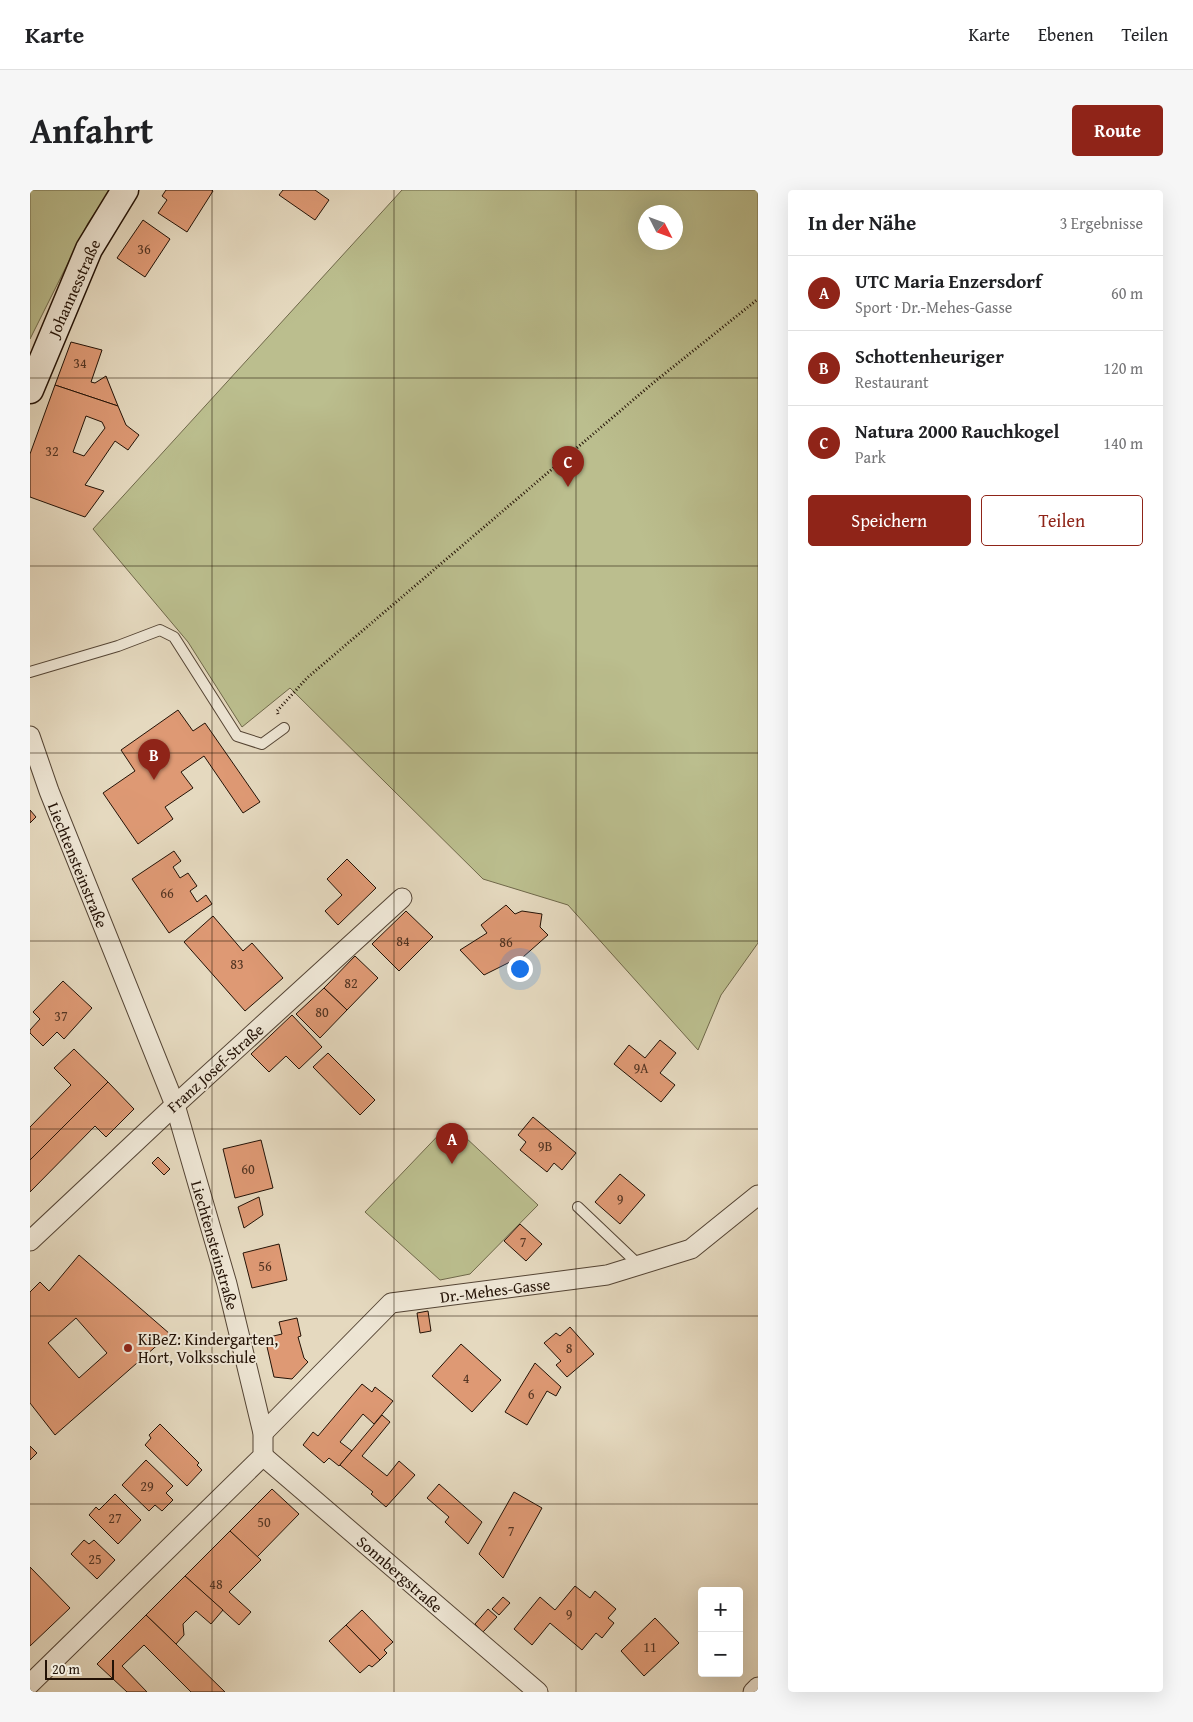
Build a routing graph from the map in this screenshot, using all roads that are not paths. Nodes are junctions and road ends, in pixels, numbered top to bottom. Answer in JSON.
{"nodes":[{"id":1,"x":125,"y":190,"type":"edge"},
{"id":2,"x":30,"y":390,"type":"edge"},
{"id":3,"x":30,"y":672,"type":"edge"},
{"id":4,"x":284,"y":728,"type":"road end"},
{"id":5,"x":30,"y":736,"type":"edge"},
{"id":6,"x":402,"y":898,"type":"dead end"},
{"id":7,"x":175,"y":1105,"type":"junction"},
{"id":8,"x":758,"y":1195,"type":"edge"},
{"id":9,"x":578,"y":1207,"type":"dead end"},
{"id":10,"x":30,"y":1241,"type":"edge"},
{"id":11,"x":639,"y":1265,"type":"junction"},
{"id":12,"x":263,"y":1433,"type":"junction"},
{"id":13,"x":263,"y":1456,"type":"junction"},
{"id":14,"x":30,"y":1684,"type":"edge"},
{"id":15,"x":758,"y":1688,"type":"edge"},
{"id":16,"x":538,"y":1692,"type":"edge"},
{"id":17,"x":753,"y":1692,"type":"edge"}],
"edges":[{"from":1,"to":2,"type":"main road","name":"Johannesstraße"},
{"from":3,"to":4,"type":"lane"},
{"from":5,"to":7,"type":"street","name":"Liechtensteinstraße"},
{"from":6,"to":7,"type":"street","name":"Franz Josef-Straße"},
{"from":7,"to":10,"type":"street","name":"Franz Josef-Straße"},
{"from":7,"to":12,"type":"street","name":"Liechtensteinstraße"},
{"from":8,"to":11,"type":"street","name":"Dr.-Mehes-Gasse"},
{"from":9,"to":11,"type":"lane"},
{"from":11,"to":12,"type":"street","name":"Dr.-Mehes-Gasse"},
{"from":12,"to":13,"type":"street","name":"Liechtensteinstraße"},
{"from":13,"to":14,"type":"street"},
{"from":13,"to":16,"type":"street","name":"Sonnbergstraße"},
{"from":15,"to":17,"type":"street"}]}
